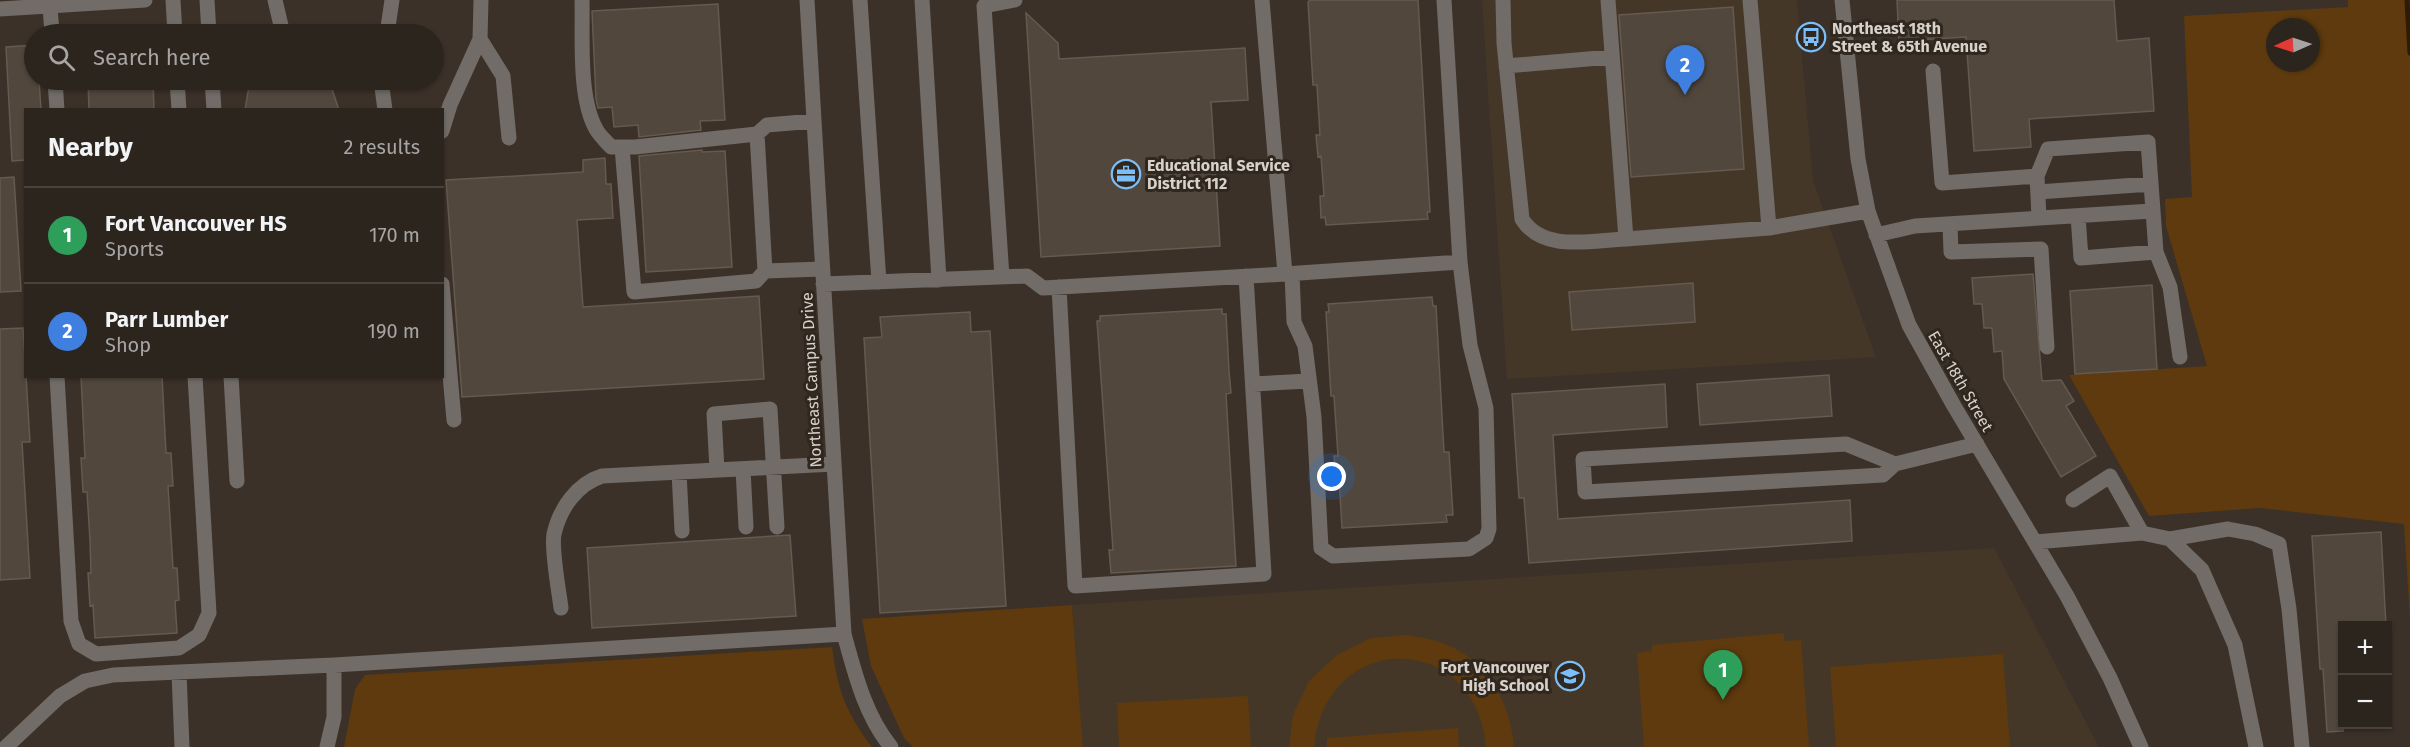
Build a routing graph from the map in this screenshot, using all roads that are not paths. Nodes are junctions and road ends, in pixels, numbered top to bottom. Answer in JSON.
{"nodes":[{"id":1,"x":145,"y":0,"type":"edge"},
{"id":2,"x":173,"y":0,"type":"edge"},
{"id":3,"x":207,"y":0,"type":"edge"},
{"id":4,"x":275,"y":0,"type":"edge"},
{"id":5,"x":392,"y":0,"type":"edge"},
{"id":6,"x":481,"y":0,"type":"edge"},
{"id":7,"x":582,"y":0,"type":"edge"},
{"id":8,"x":807,"y":0,"type":"edge"},
{"id":9,"x":861,"y":0,"type":"edge"},
{"id":10,"x":922,"y":0,"type":"edge"},
{"id":11,"x":1015,"y":0,"type":"edge"},
{"id":12,"x":1262,"y":0,"type":"edge"},
{"id":13,"x":1444,"y":0,"type":"edge"},
{"id":14,"x":1503,"y":0,"type":"edge"},
{"id":15,"x":1608,"y":0,"type":"edge"},
{"id":16,"x":1750,"y":0,"type":"edge"},
{"id":17,"x":1842,"y":0,"type":"edge"},
{"id":18,"x":94,"y":2,"type":"edge"},
{"id":19,"x":50,"y":6,"type":"junction"},
{"id":20,"x":0,"y":9,"type":"edge"},
{"id":21,"x":51,"y":24,"type":"edge"},
{"id":22,"x":174,"y":24,"type":"edge"},
{"id":23,"x":208,"y":24,"type":"edge"},
{"id":24,"x":281,"y":24,"type":"edge"},
{"id":25,"x":388,"y":24,"type":"edge"},
{"id":26,"x":480,"y":39,"type":"junction"},
{"id":27,"x":1611,"y":57,"type":"junction"},
{"id":28,"x":1506,"y":66,"type":"junction"},
{"id":29,"x":1933,"y":71,"type":"dead end"},
{"id":30,"x":56,"y":90,"type":"edge"},
{"id":31,"x":178,"y":90,"type":"edge"},
{"id":32,"x":213,"y":90,"type":"edge"},
{"id":33,"x":382,"y":90,"type":"edge"},
{"id":34,"x":57,"y":108,"type":"edge"},
{"id":35,"x":179,"y":108,"type":"edge"},
{"id":36,"x":214,"y":108,"type":"edge"},
{"id":37,"x":385,"y":108,"type":"edge"},
{"id":38,"x":814,"y":121,"type":"junction"},
{"id":39,"x":444,"y":124,"type":"edge"},
{"id":40,"x":757,"y":134,"type":"junction"},
{"id":41,"x":509,"y":138,"type":"dead end"},
{"id":42,"x":622,"y":147,"type":"junction"},
{"id":43,"x":2037,"y":176,"type":"junction"},
{"id":44,"x":2151,"y":184,"type":"junction"},
{"id":45,"x":2038,"y":192,"type":"junction"},
{"id":46,"x":2152,"y":211,"type":"junction"},
{"id":47,"x":1868,"y":212,"type":"junction"},
{"id":48,"x":2078,"y":216,"type":"junction"},
{"id":49,"x":2039,"y":218,"type":"junction"},
{"id":50,"x":1950,"y":224,"type":"junction"},
{"id":51,"x":1769,"y":228,"type":"junction"},
{"id":52,"x":1876,"y":235,"type":"junction"},
{"id":53,"x":1626,"y":239,"type":"junction"},
{"id":54,"x":2156,"y":252,"type":"junction"},
{"id":55,"x":1460,"y":262,"type":"junction"},
{"id":56,"x":765,"y":271,"type":"junction"},
{"id":57,"x":1288,"y":274,"type":"junction"},
{"id":58,"x":1246,"y":276,"type":"junction"},
{"id":59,"x":823,"y":277,"type":"junction"},
{"id":60,"x":1002,"y":277,"type":"junction"},
{"id":61,"x":939,"y":280,"type":"junction"},
{"id":62,"x":879,"y":282,"type":"junction"},
{"id":63,"x":1059,"y":288,"type":"junction"},
{"id":64,"x":444,"y":307,"type":"edge"},
{"id":65,"x":2047,"y":347,"type":"dead end"},
{"id":66,"x":2180,"y":357,"type":"dead end"},
{"id":67,"x":57,"y":378,"type":"edge"},
{"id":68,"x":195,"y":378,"type":"edge"},
{"id":69,"x":231,"y":378,"type":"edge"},
{"id":70,"x":1309,"y":381,"type":"junction"},
{"id":71,"x":1252,"y":384,"type":"junction"},
{"id":72,"x":454,"y":420,"type":"dead end"},
{"id":73,"x":1977,"y":444,"type":"junction"},
{"id":74,"x":834,"y":464,"type":"junction"},
{"id":75,"x":1895,"y":464,"type":"junction"},
{"id":76,"x":774,"y":467,"type":"junction"},
{"id":77,"x":743,"y":469,"type":"junction"},
{"id":78,"x":717,"y":470,"type":"junction"},
{"id":79,"x":679,"y":472,"type":"junction"},
{"id":80,"x":237,"y":481,"type":"dead end"},
{"id":81,"x":2073,"y":500,"type":"dead end"},
{"id":82,"x":777,"y":526,"type":"dead end"},
{"id":83,"x":746,"y":527,"type":"dead end"},
{"id":84,"x":682,"y":531,"type":"dead end"},
{"id":85,"x":2142,"y":533,"type":"junction"},
{"id":86,"x":2170,"y":539,"type":"junction"},
{"id":87,"x":2035,"y":542,"type":"junction"},
{"id":88,"x":561,"y":608,"type":"dead end"},
{"id":89,"x":843,"y":634,"type":"junction"},
{"id":90,"x":334,"y":665,"type":"junction"},
{"id":91,"x":179,"y":673,"type":"junction"},
{"id":92,"x":6,"y":747,"type":"edge"},
{"id":93,"x":182,"y":747,"type":"edge"},
{"id":94,"x":327,"y":747,"type":"edge"},
{"id":95,"x":891,"y":747,"type":"edge"},
{"id":96,"x":2141,"y":747,"type":"edge"},
{"id":97,"x":2256,"y":747,"type":"edge"},
{"id":98,"x":2302,"y":747,"type":"edge"}],
"edges":[{"from":1,"to":18,"type":"street"},
{"from":2,"to":22,"type":"street"},
{"from":3,"to":23,"type":"street"},
{"from":4,"to":24,"type":"street"},
{"from":5,"to":25,"type":"street"},
{"from":6,"to":26,"type":"street"},
{"from":7,"to":42,"type":"street"},
{"from":8,"to":38,"type":"street","name":"Northeast Campus Drive"},
{"from":9,"to":62,"type":"street"},
{"from":10,"to":61,"type":"street"},
{"from":11,"to":60,"type":"street"},
{"from":12,"to":57,"type":"street"},
{"from":13,"to":55,"type":"street"},
{"from":14,"to":28,"type":"street"},
{"from":15,"to":27,"type":"street"},
{"from":16,"to":51,"type":"street"},
{"from":17,"to":47,"type":"street","name":"East 18th Street"},
{"from":18,"to":19,"type":"street"},
{"from":19,"to":20,"type":"street"},
{"from":19,"to":21,"type":"street"},
{"from":26,"to":39,"type":"street"},
{"from":26,"to":41,"type":"street"},
{"from":27,"to":28,"type":"street"},
{"from":27,"to":53,"type":"street"},
{"from":28,"to":53,"type":"street"},
{"from":29,"to":43,"type":"street"},
{"from":30,"to":34,"type":"street"},
{"from":31,"to":35,"type":"street"},
{"from":32,"to":36,"type":"street"},
{"from":33,"to":37,"type":"street"},
{"from":38,"to":40,"type":"street"},
{"from":38,"to":59,"type":"street","name":"Northeast Campus Drive"},
{"from":40,"to":42,"type":"street"},
{"from":40,"to":56,"type":"street"},
{"from":42,"to":56,"type":"street"},
{"from":43,"to":44,"type":"street"},
{"from":43,"to":45,"type":"street"},
{"from":44,"to":45,"type":"street"},
{"from":44,"to":46,"type":"street"},
{"from":45,"to":49,"type":"street"},
{"from":46,"to":48,"type":"street"},
{"from":46,"to":54,"type":"street"},
{"from":47,"to":51,"type":"street"},
{"from":47,"to":52,"type":"street","name":"East 18th Street"},
{"from":48,"to":49,"type":"street"},
{"from":48,"to":54,"type":"street"},
{"from":49,"to":50,"type":"street"},
{"from":50,"to":52,"type":"street"},
{"from":50,"to":65,"type":"street"},
{"from":51,"to":53,"type":"street"},
{"from":52,"to":73,"type":"street","name":"East 18th Street"},
{"from":54,"to":66,"type":"street"},
{"from":55,"to":57,"type":"street"},
{"from":55,"to":70,"type":"street"},
{"from":56,"to":59,"type":"street"},
{"from":57,"to":58,"type":"street"},
{"from":57,"to":70,"type":"street"},
{"from":58,"to":63,"type":"street"},
{"from":58,"to":71,"type":"street"},
{"from":59,"to":62,"type":"street"},
{"from":59,"to":74,"type":"street","name":"Northeast Campus Drive"},
{"from":60,"to":61,"type":"street"},
{"from":60,"to":63,"type":"street"},
{"from":61,"to":62,"type":"street"},
{"from":63,"to":71,"type":"street"},
{"from":64,"to":72,"type":"street"},
{"from":67,"to":68,"type":"street"},
{"from":69,"to":80,"type":"street"},
{"from":70,"to":71,"type":"street"},
{"from":73,"to":75,"type":"street"},
{"from":73,"to":87,"type":"street","name":"East 18th Street"},
{"from":74,"to":76,"type":"street"},
{"from":74,"to":89,"type":"street","name":"Northeast Campus Drive"},
{"from":75,"to":75,"type":"street"},
{"from":76,"to":77,"type":"street"},
{"from":76,"to":78,"type":"street"},
{"from":76,"to":82,"type":"street"},
{"from":77,"to":78,"type":"street"},
{"from":77,"to":83,"type":"street"},
{"from":78,"to":79,"type":"street"},
{"from":79,"to":84,"type":"street"},
{"from":79,"to":88,"type":"street"},
{"from":81,"to":85,"type":"street"},
{"from":85,"to":86,"type":"street"},
{"from":85,"to":87,"type":"street"},
{"from":86,"to":97,"type":"street"},
{"from":86,"to":98,"type":"street"},
{"from":87,"to":96,"type":"street","name":"East 18th Street"},
{"from":89,"to":90,"type":"street"},
{"from":89,"to":95,"type":"street","name":"Northeast Campus Drive"},
{"from":90,"to":91,"type":"street"},
{"from":90,"to":94,"type":"street"},
{"from":91,"to":92,"type":"street"},
{"from":91,"to":93,"type":"street"}]}
